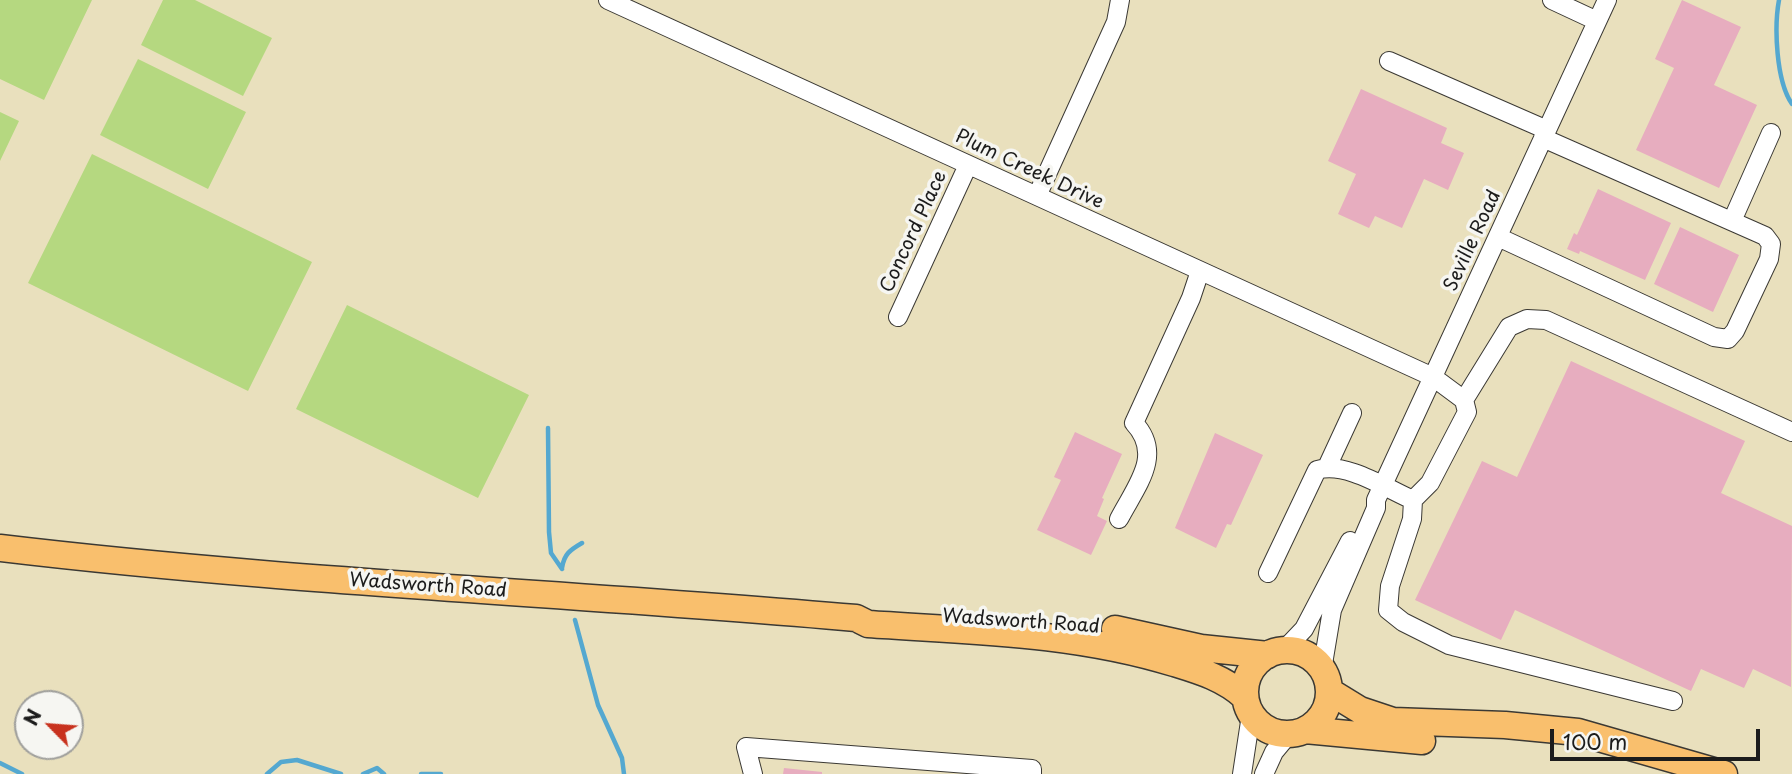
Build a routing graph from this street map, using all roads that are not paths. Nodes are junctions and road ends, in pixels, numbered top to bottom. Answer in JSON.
{"nodes":[{"id":1,"x":608,"y":0,"type":"edge"},
{"id":2,"x":1120,"y":0,"type":"edge"},
{"id":3,"x":1552,"y":0,"type":"edge"},
{"id":4,"x":1607,"y":0,"type":"edge"},
{"id":5,"x":1597,"y":22,"type":"junction"},
{"id":6,"x":1389,"y":61,"type":"dead end"},
{"id":7,"x":1771,"y":133,"type":"dead end"},
{"id":8,"x":1545,"y":134,"type":"junction"},
{"id":9,"x":968,"y":165,"type":"junction"},
{"id":10,"x":1037,"y":196,"type":"junction"},
{"id":11,"x":1732,"y":221,"type":"junction"},
{"id":12,"x":1497,"y":237,"type":"junction"},
{"id":13,"x":1200,"y":271,"type":"junction"},
{"id":14,"x":898,"y":317,"type":"dead end"},
{"id":15,"x":1433,"y":377,"type":"junction"},
{"id":16,"x":1464,"y":400,"type":"junction"},
{"id":17,"x":1352,"y":413,"type":"dead end"},
{"id":18,"x":1792,"y":432,"type":"edge"},
{"id":19,"x":1327,"y":467,"type":"junction"},
{"id":20,"x":1379,"y":493,"type":"junction"},
{"id":21,"x":1413,"y":500,"type":"junction"},
{"id":22,"x":1119,"y":519,"type":"dead end"},
{"id":23,"x":0,"y":548,"type":"edge"},
{"id":24,"x":1268,"y":573,"type":"dead end"},
{"id":25,"x":856,"y":618,"type":"junction"},
{"id":26,"x":1276,"y":653,"type":"junction"},
{"id":27,"x":1325,"y":680,"type":"junction"},
{"id":28,"x":1673,"y":701,"type":"dead end"},
{"id":29,"x":1248,"y":706,"type":"junction"},
{"id":30,"x":1297,"y":732,"type":"junction"},
{"id":31,"x":1620,"y":746,"type":"junction"},
{"id":32,"x":753,"y":774,"type":"edge"},
{"id":33,"x":1032,"y":774,"type":"edge"},
{"id":34,"x":1242,"y":774,"type":"edge"},
{"id":35,"x":1264,"y":774,"type":"edge"},
{"id":36,"x":1724,"y":774,"type":"edge"}],
"edges":[{"from":1,"to":9,"type":"street","name":"Plum Creek Drive"},
{"from":2,"to":10,"type":"street"},
{"from":3,"to":5,"type":"street"},
{"from":4,"to":5,"type":"street","name":"Seville Road"},
{"from":5,"to":8,"type":"street","name":"Seville Road"},
{"from":6,"to":8,"type":"street"},
{"from":7,"to":11,"type":"street"},
{"from":8,"to":11,"type":"street"},
{"from":8,"to":12,"type":"street","name":"Seville Road"},
{"from":9,"to":10,"type":"street","name":"Plum Creek Drive"},
{"from":9,"to":14,"type":"street","name":"Concord Place"},
{"from":10,"to":13,"type":"street","name":"Plum Creek Drive"},
{"from":11,"to":12,"type":"street"},
{"from":12,"to":15,"type":"street","name":"Seville Road"},
{"from":13,"to":15,"type":"street","name":"Plum Creek Drive"},
{"from":13,"to":22,"type":"street"},
{"from":15,"to":16,"type":"street","name":"Plum Creek Drive"},
{"from":15,"to":20,"type":"street","name":"Seville Road"},
{"from":16,"to":18,"type":"street"},
{"from":16,"to":21,"type":"street"},
{"from":17,"to":19,"type":"street"},
{"from":19,"to":20,"type":"street"},
{"from":19,"to":24,"type":"street"},
{"from":20,"to":21,"type":"street"},
{"from":20,"to":26,"type":"street","name":"Seville Road"},
{"from":20,"to":27,"type":"street","name":"Seville Road"},
{"from":21,"to":28,"type":"street"},
{"from":23,"to":25,"type":"highway","name":"Wadsworth Road"},
{"from":25,"to":26,"type":"highway","name":"Wadsworth Road"},
{"from":25,"to":29,"type":"highway","name":"Wadsworth Road"},
{"from":26,"to":27,"type":"highway","name":"Wadsworth Road"},
{"from":26,"to":29,"type":"highway"},
{"from":27,"to":30,"type":"highway"},
{"from":27,"to":31,"type":"highway","name":"Wadsworth Road"},
{"from":29,"to":30,"type":"highway","name":"Wadsworth Road"},
{"from":29,"to":34,"type":"street"},
{"from":30,"to":31,"type":"highway","name":"Wadsworth Road"},
{"from":30,"to":35,"type":"street"},
{"from":31,"to":36,"type":"highway","name":"Wadsworth Road"},
{"from":32,"to":33,"type":"street"}]}
